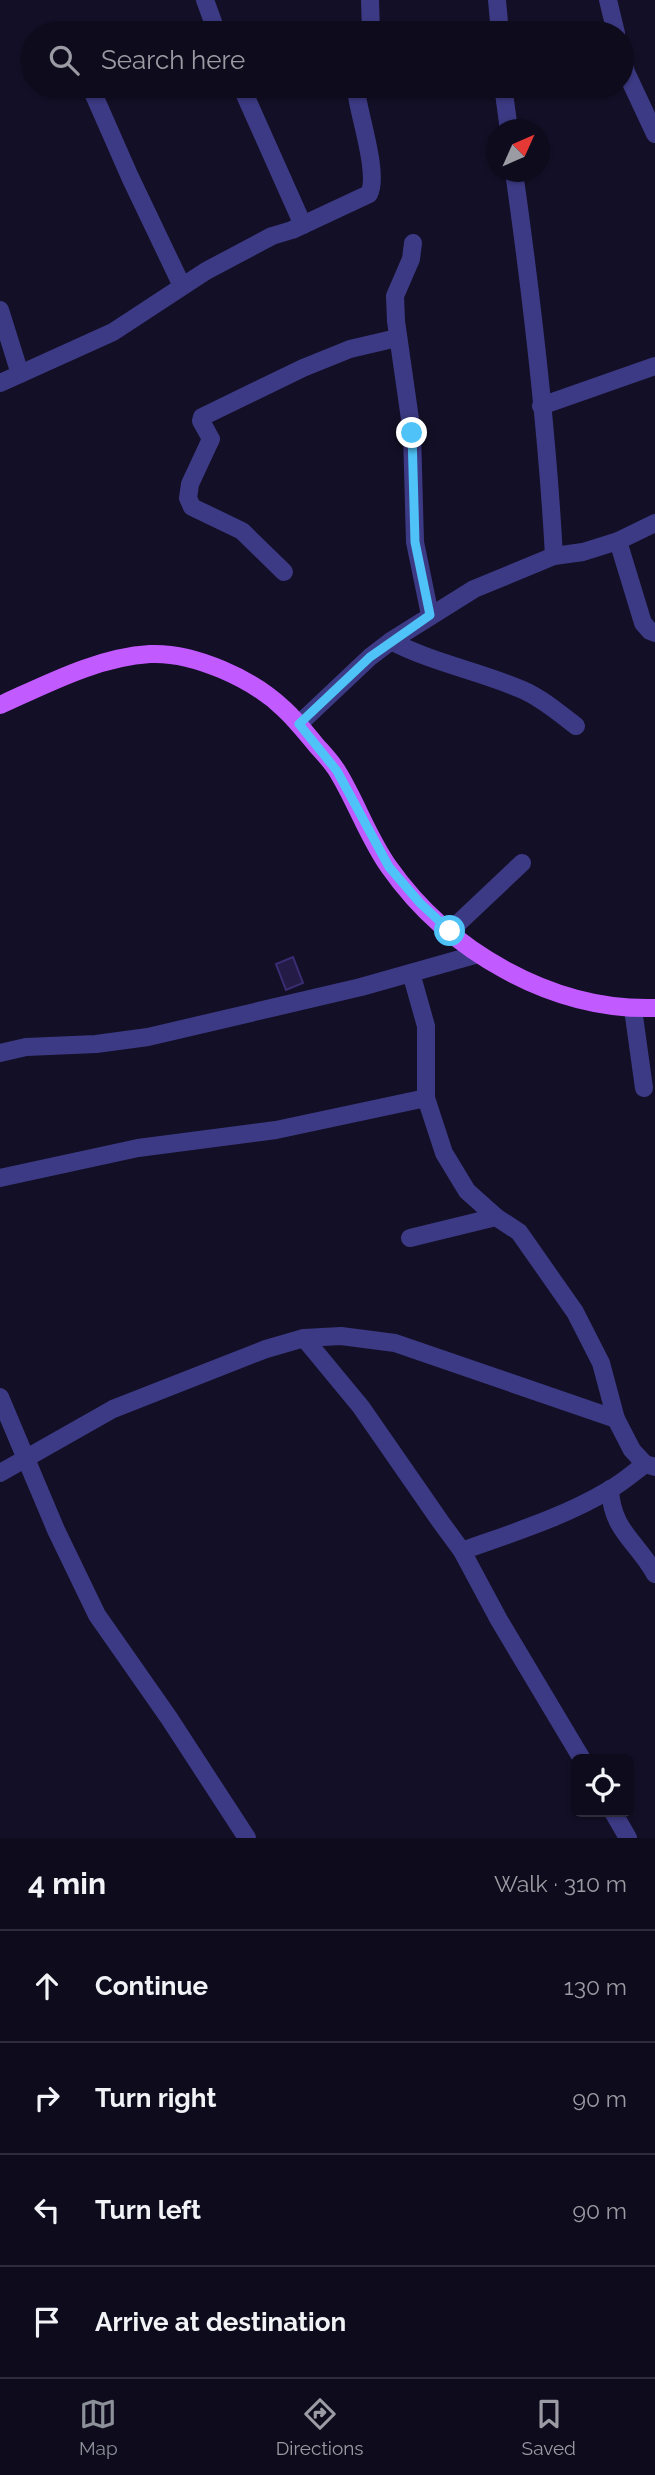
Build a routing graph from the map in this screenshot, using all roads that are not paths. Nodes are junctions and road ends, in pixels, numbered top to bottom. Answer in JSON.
{"nodes":[{"id":1,"x":205,"y":0,"type":"edge"},
{"id":2,"x":370,"y":0,"type":"edge"},
{"id":3,"x":497,"y":0,"type":"edge"},
{"id":4,"x":608,"y":0,"type":"edge"},
{"id":5,"x":213,"y":21,"type":"edge"},
{"id":6,"x":371,"y":21,"type":"edge"},
{"id":7,"x":499,"y":21,"type":"edge"},
{"id":8,"x":613,"y":21,"type":"edge"},
{"id":9,"x":634,"y":89,"type":"edge"},
{"id":10,"x":95,"y":98,"type":"edge"},
{"id":11,"x":246,"y":98,"type":"edge"},
{"id":12,"x":357,"y":98,"type":"edge"},
{"id":13,"x":505,"y":98,"type":"edge"},
{"id":14,"x":508,"y":119,"type":"edge"},
{"id":15,"x":655,"y":134,"type":"edge"},
{"id":16,"x":515,"y":182,"type":"edge"},
{"id":17,"x":303,"y":225,"type":"junction"},
{"id":18,"x":413,"y":243,"type":"dead end"},
{"id":19,"x":182,"y":286,"type":"junction"},
{"id":20,"x":0,"y":310,"type":"edge"},
{"id":21,"x":397,"y":338,"type":"junction"},
{"id":22,"x":655,"y":366,"type":"edge"},
{"id":23,"x":20,"y":374,"type":"junction"},
{"id":24,"x":0,"y":383,"type":"edge"},
{"id":25,"x":541,"y":405,"type":"junction"},
{"id":26,"x":655,"y":523,"type":"edge"},
{"id":27,"x":618,"y":541,"type":"junction"},
{"id":28,"x":554,"y":556,"type":"junction"},
{"id":29,"x":284,"y":572,"type":"dead end"},
{"id":30,"x":430,"y":615,"type":"junction"},
{"id":31,"x":655,"y":633,"type":"edge"},
{"id":32,"x":391,"y":641,"type":"junction"},
{"id":33,"x":0,"y":705,"type":"edge"},
{"id":34,"x":299,"y":724,"type":"junction"},
{"id":35,"x":576,"y":726,"type":"dead end"},
{"id":36,"x":522,"y":863,"type":"dead end"},
{"id":37,"x":450,"y":931,"type":"junction"},
{"id":38,"x":478,"y":954,"type":"junction"},
{"id":39,"x":411,"y":973,"type":"junction"},
{"id":40,"x":655,"y":1008,"type":"edge"},
{"id":41,"x":633,"y":1009,"type":"junction"},
{"id":42,"x":0,"y":1053,"type":"edge"},
{"id":43,"x":644,"y":1088,"type":"dead end"},
{"id":44,"x":426,"y":1098,"type":"junction"},
{"id":45,"x":0,"y":1178,"type":"edge"},
{"id":46,"x":496,"y":1217,"type":"junction"},
{"id":47,"x":410,"y":1238,"type":"dead end"},
{"id":48,"x":304,"y":1338,"type":"junction"},
{"id":49,"x":0,"y":1397,"type":"edge"},
{"id":50,"x":616,"y":1419,"type":"junction"},
{"id":51,"x":25,"y":1459,"type":"junction"},
{"id":52,"x":650,"y":1466,"type":"edge"},
{"id":53,"x":0,"y":1473,"type":"edge"},
{"id":54,"x":610,"y":1489,"type":"junction"},
{"id":55,"x":463,"y":1550,"type":"junction"},
{"id":56,"x":655,"y":1574,"type":"edge"},
{"id":57,"x":579,"y":1754,"type":"edge"},
{"id":58,"x":616,"y":1817,"type":"edge"},
{"id":59,"x":247,"y":1838,"type":"edge"},
{"id":60,"x":628,"y":1838,"type":"edge"}],
"edges":[{"from":1,"to":5,"type":"street"},
{"from":2,"to":6,"type":"street"},
{"from":3,"to":7,"type":"street"},
{"from":4,"to":8,"type":"street"},
{"from":9,"to":15,"type":"street"},
{"from":10,"to":19,"type":"street"},
{"from":11,"to":17,"type":"street"},
{"from":12,"to":17,"type":"street"},
{"from":13,"to":14,"type":"street"},
{"from":16,"to":25,"type":"street"},
{"from":17,"to":19,"type":"street"},
{"from":18,"to":21,"type":"street"},
{"from":19,"to":23,"type":"street"},
{"from":20,"to":23,"type":"street"},
{"from":21,"to":29,"type":"street"},
{"from":21,"to":30,"type":"street"},
{"from":22,"to":25,"type":"street"},
{"from":23,"to":24,"type":"street"},
{"from":25,"to":28,"type":"street"},
{"from":26,"to":27,"type":"street"},
{"from":27,"to":28,"type":"street"},
{"from":27,"to":31,"type":"street"},
{"from":28,"to":30,"type":"street"},
{"from":30,"to":32,"type":"street"},
{"from":32,"to":34,"type":"street"},
{"from":32,"to":35,"type":"street"},
{"from":33,"to":34,"type":"main road"},
{"from":34,"to":37,"type":"main road"},
{"from":36,"to":37,"type":"street"},
{"from":37,"to":38,"type":"main road"},
{"from":38,"to":39,"type":"street"},
{"from":38,"to":41,"type":"main road"},
{"from":39,"to":42,"type":"street"},
{"from":39,"to":44,"type":"street"},
{"from":40,"to":41,"type":"main road"},
{"from":41,"to":43,"type":"street"},
{"from":44,"to":45,"type":"street"},
{"from":44,"to":46,"type":"street"},
{"from":46,"to":47,"type":"street"},
{"from":46,"to":50,"type":"street"},
{"from":48,"to":50,"type":"street"},
{"from":48,"to":51,"type":"street"},
{"from":48,"to":55,"type":"street"},
{"from":49,"to":51,"type":"street"},
{"from":50,"to":52,"type":"street"},
{"from":51,"to":53,"type":"street"},
{"from":51,"to":59,"type":"street"},
{"from":52,"to":54,"type":"street"},
{"from":54,"to":55,"type":"street"},
{"from":54,"to":56,"type":"street"},
{"from":55,"to":57,"type":"street"},
{"from":58,"to":60,"type":"street"}]}
